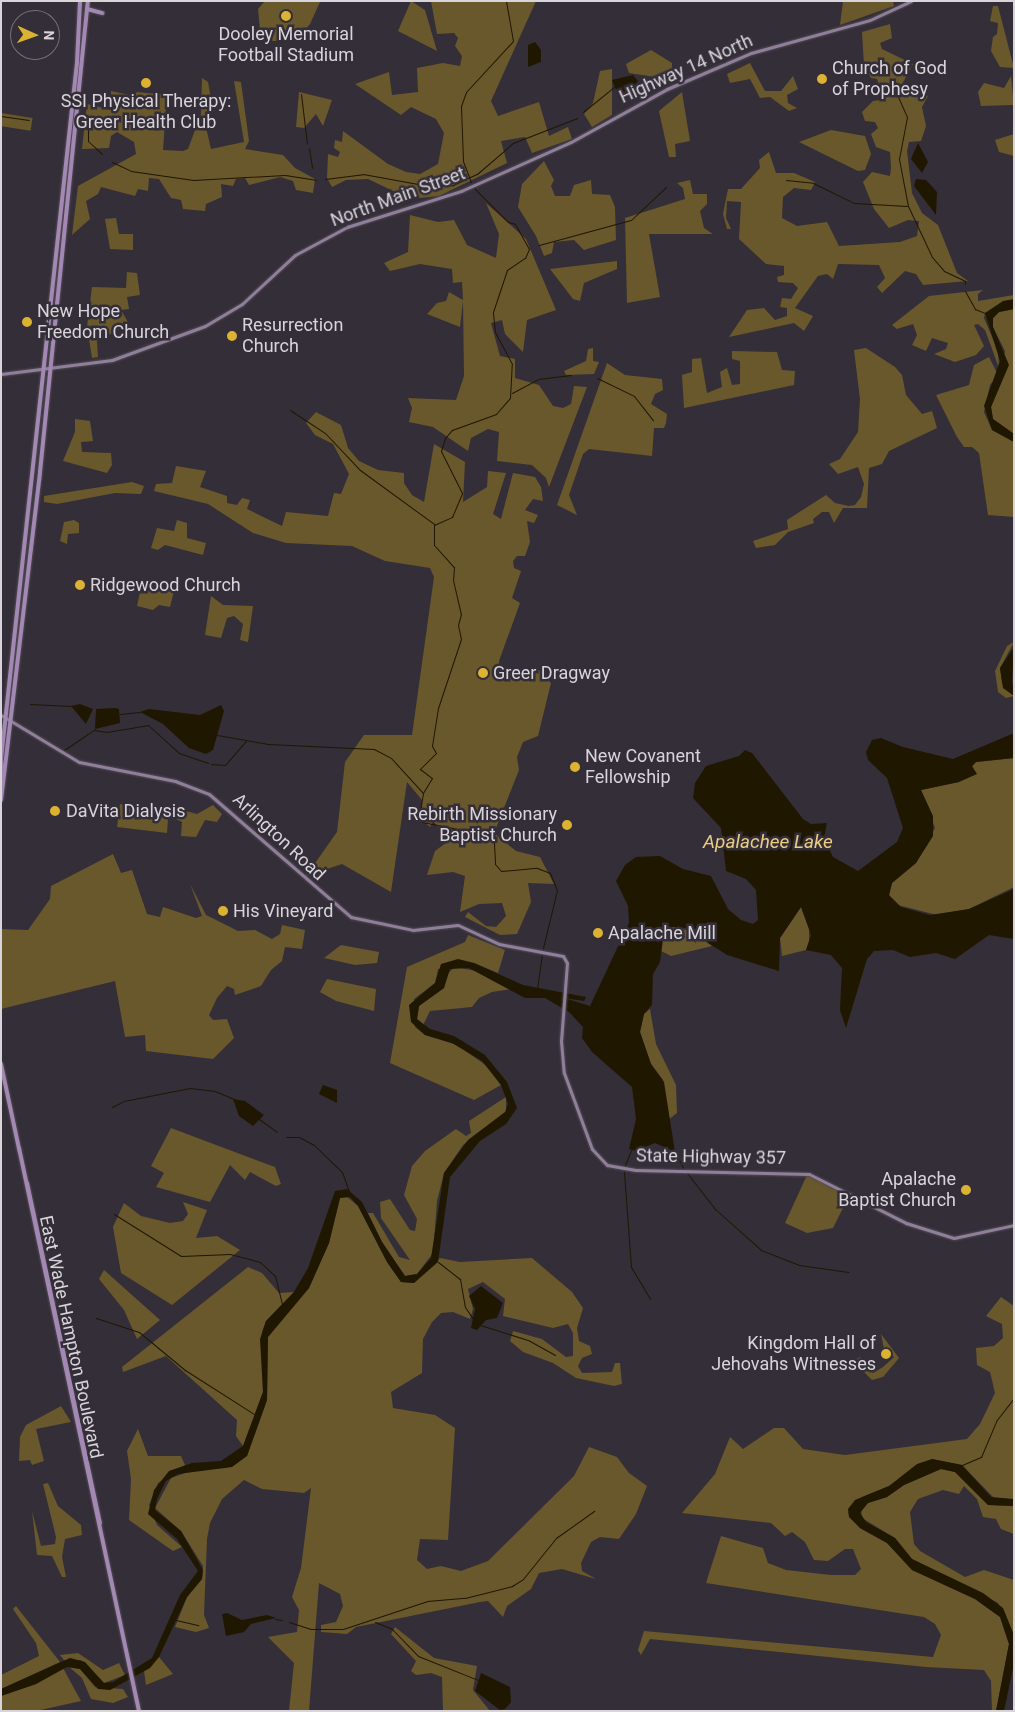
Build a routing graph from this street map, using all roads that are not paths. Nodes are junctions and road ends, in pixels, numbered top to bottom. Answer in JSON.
{"nodes":[{"id":1,"x":80,"y":1,"type":"edge"},
{"id":2,"x":88,"y":1,"type":"edge"},
{"id":3,"x":911,"y":1,"type":"edge"},
{"id":4,"x":87,"y":9,"type":"junction"},
{"id":5,"x":102,"y":13,"type":"dead end"},
{"id":6,"x":481,"y":181,"type":"joint"},
{"id":7,"x":51,"y":369,"type":"junction"},
{"id":8,"x":44,"y":370,"type":"junction"},
{"id":9,"x":1,"y":374,"type":"edge"},
{"id":10,"x":1,"y":715,"type":"edge"},
{"id":11,"x":6,"y":718,"type":"junction"},
{"id":12,"x":13,"y":722,"type":"junction"},
{"id":13,"x":3,"y":782,"type":"junction"},
{"id":14,"x":1,"y":800,"type":"edge"},
{"id":15,"x":567,"y":963,"type":"joint"},
{"id":16,"x":1,"y":1064,"type":"edge"},
{"id":17,"x":1014,"y":1225,"type":"edge"},
{"id":18,"x":139,"y":1711,"type":"edge"}],
"edges":[{"from":1,"to":8,"type":"main road"},
{"from":2,"to":4,"type":"main road"},
{"from":3,"to":6,"type":"main road","name":"Highway 14 North"},
{"from":4,"to":5,"type":"main road"},
{"from":4,"to":7,"type":"main road"},
{"from":6,"to":7,"type":"main road","name":"North Main Street"},
{"from":7,"to":8,"type":"main road","name":"North Main Street"},
{"from":7,"to":12,"type":"main road"},
{"from":8,"to":9,"type":"main road","name":"North Main Street"},
{"from":8,"to":11,"type":"main road"},
{"from":10,"to":11,"type":"main road","name":"Arlington Road"},
{"from":11,"to":12,"type":"main road","name":"Arlington Road"},
{"from":11,"to":13,"type":"main road"},
{"from":12,"to":13,"type":"main road"},
{"from":12,"to":15,"type":"main road","name":"Arlington Road"},
{"from":13,"to":14,"type":"main road"},
{"from":15,"to":17,"type":"main road","name":"State Highway 357"},
{"from":16,"to":18,"type":"main road","name":"East Wade Hampton Boulevard"}]}
